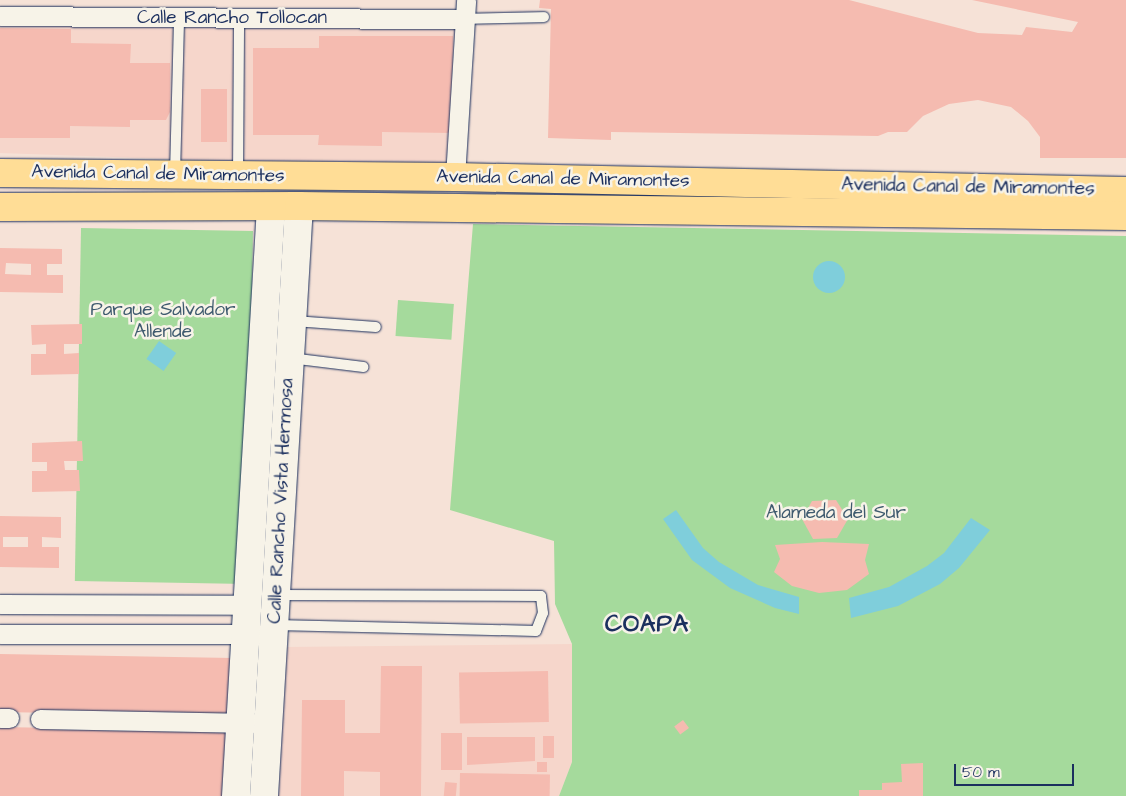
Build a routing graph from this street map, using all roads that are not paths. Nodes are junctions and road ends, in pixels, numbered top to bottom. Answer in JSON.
{"nodes":[{"id":1,"x":466,"y":0,"type":"edge"},
{"id":2,"x":0,"y":16,"type":"edge"},
{"id":3,"x":179,"y":17,"type":"junction"},
{"id":4,"x":544,"y":17,"type":"dead end"},
{"id":5,"x":240,"y":18,"type":"junction"},
{"id":6,"x":464,"y":20,"type":"junction"},
{"id":7,"x":0,"y":173,"type":"edge"},
{"id":8,"x":175,"y":175,"type":"junction"},
{"id":9,"x":238,"y":175,"type":"junction"},
{"id":10,"x":455,"y":177,"type":"junction"},
{"id":11,"x":1126,"y":191,"type":"edge"},
{"id":12,"x":299,"y":206,"type":"junction"},
{"id":13,"x":0,"y":207,"type":"edge"},
{"id":14,"x":271,"y":207,"type":"junction"},
{"id":15,"x":1126,"y":216,"type":"edge"},
{"id":16,"x":277,"y":320,"type":"junction"},
{"id":17,"x":376,"y":327,"type":"dead end"},
{"id":18,"x":288,"y":358,"type":"junction"},
{"id":19,"x":363,"y":367,"type":"dead end"},
{"id":20,"x":276,"y":595,"type":"junction"},
{"id":21,"x":7,"y":604,"type":"edge"},
{"id":22,"x":246,"y":605,"type":"junction"},
{"id":23,"x":274,"y":629,"type":"junction"},
{"id":24,"x":7,"y":634,"type":"edge"},
{"id":25,"x":244,"y":635,"type":"junction"},
{"id":26,"x":40,"y":719,"type":"dead end"},
{"id":27,"x":240,"y":723,"type":"junction"},
{"id":28,"x":268,"y":724,"type":"junction"},
{"id":29,"x":236,"y":796,"type":"edge"},
{"id":30,"x":264,"y":796,"type":"edge"}],
"edges":[{"from":1,"to":6,"type":"street"},
{"from":2,"to":3,"type":"street","name":"Calle Rancho Tollocan"},
{"from":3,"to":5,"type":"street","name":"Calle Rancho Tollocan"},
{"from":3,"to":8,"type":"lane"},
{"from":4,"to":6,"type":"lane"},
{"from":5,"to":6,"type":"street","name":"Calle Rancho Tollocan"},
{"from":5,"to":9,"type":"lane"},
{"from":6,"to":10,"type":"street"},
{"from":7,"to":8,"type":"main road","name":"Avenida Canal de Miramontes"},
{"from":8,"to":9,"type":"main road","name":"Avenida Canal de Miramontes"},
{"from":9,"to":10,"type":"main road","name":"Avenida Canal de Miramontes"},
{"from":10,"to":11,"type":"main road","name":"Avenida Canal de Miramontes"},
{"from":12,"to":14,"type":"main road","name":"Avenida Canal de Miramontes"},
{"from":12,"to":15,"type":"main road","name":"Avenida Canal de Miramontes"},
{"from":12,"to":16,"type":"street","name":"Calle Rancho Vista Hermosa"},
{"from":13,"to":14,"type":"main road","name":"Avenida Canal de Miramontes"},
{"from":14,"to":16,"type":"street","name":"Calle Rancho Vista Hermosa"},
{"from":16,"to":17,"type":"lane"},
{"from":16,"to":18,"type":"street","name":"Calle Rancho Vista Hermosa"},
{"from":16,"to":22,"type":"street","name":"Calle Rancho Vista Hermosa"},
{"from":18,"to":19,"type":"lane"},
{"from":18,"to":20,"type":"street","name":"Calle Rancho Vista Hermosa"},
{"from":20,"to":23,"type":"street","name":"Calle Rancho Vista Hermosa"},
{"from":20,"to":23,"type":"lane"},
{"from":21,"to":22,"type":"street"},
{"from":21,"to":24,"type":"street"},
{"from":22,"to":25,"type":"street","name":"Calle Rancho Vista Hermosa"},
{"from":23,"to":25,"type":"street"},
{"from":23,"to":28,"type":"street","name":"Calle Rancho Vista Hermosa"},
{"from":24,"to":25,"type":"street"},
{"from":25,"to":27,"type":"street","name":"Calle Rancho Vista Hermosa"},
{"from":26,"to":27,"type":"street"},
{"from":27,"to":28,"type":"street"},
{"from":27,"to":29,"type":"street","name":"Calle Rancho Vista Hermosa"},
{"from":28,"to":30,"type":"street","name":"Calle Rancho Vista Hermosa"}]}
